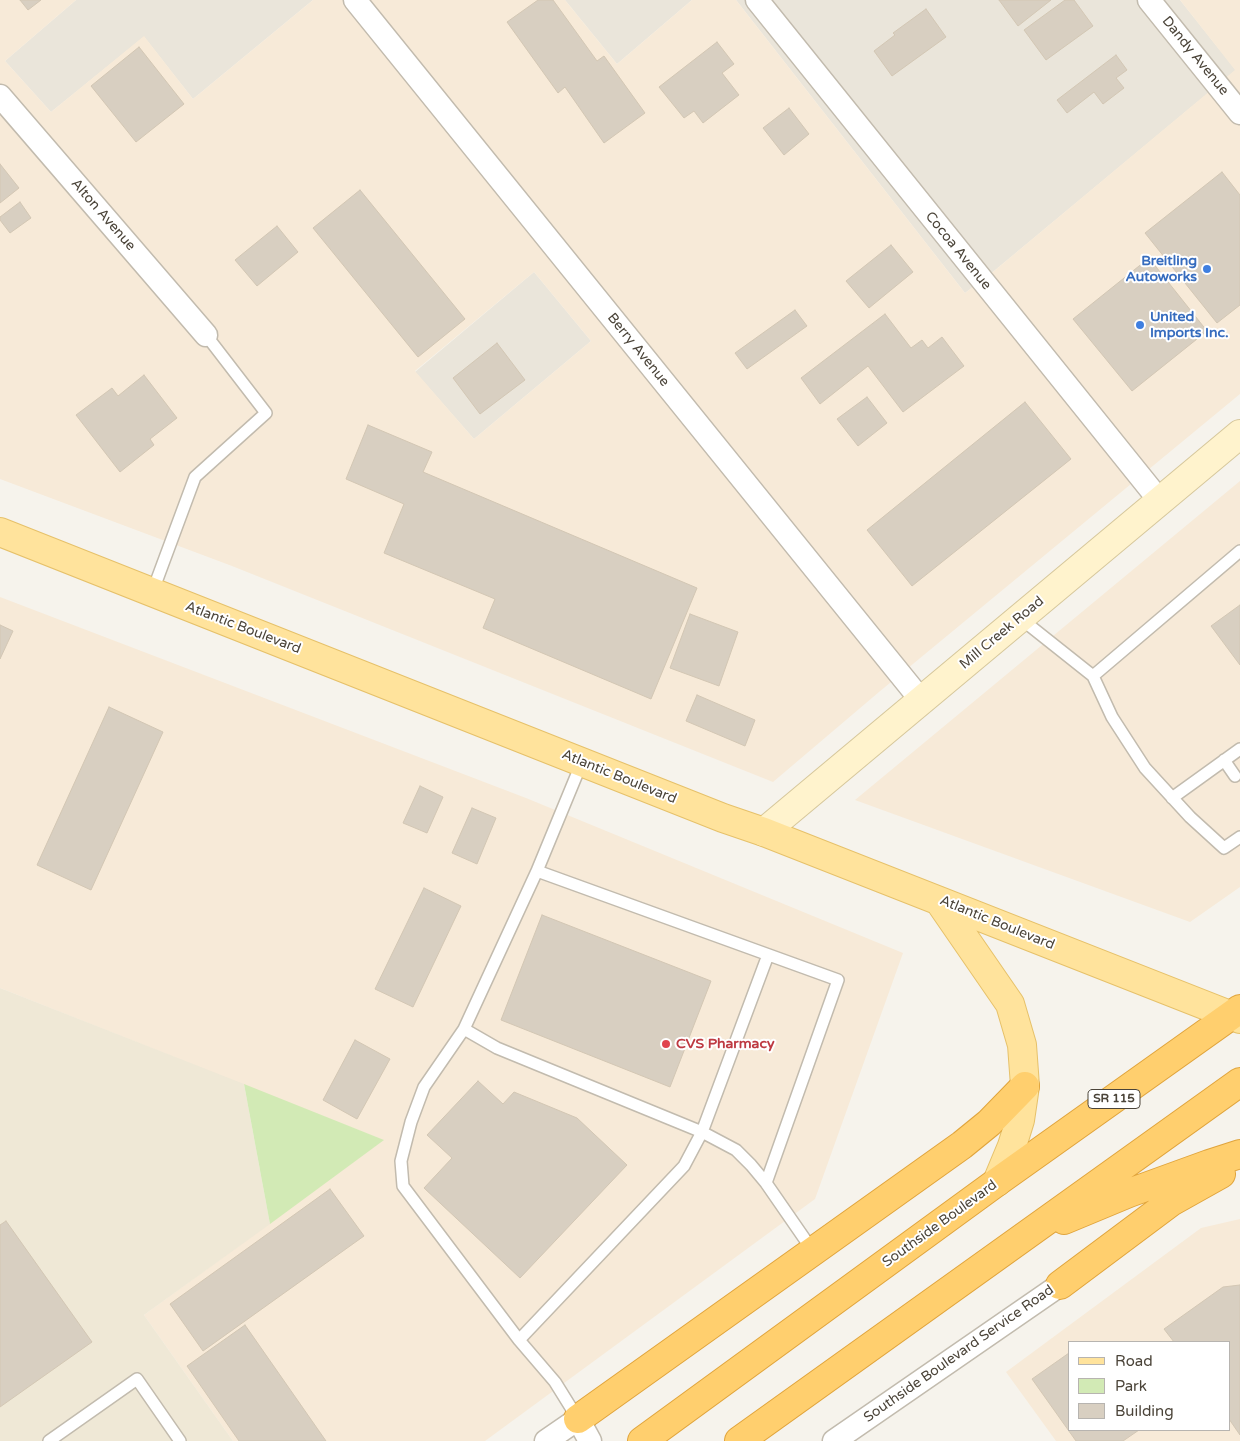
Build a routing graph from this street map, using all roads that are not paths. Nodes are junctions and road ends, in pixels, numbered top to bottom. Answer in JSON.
{"nodes":[{"id":1,"x":355,"y":0,"type":"edge"},
{"id":2,"x":757,"y":0,"type":"edge"},
{"id":3,"x":1150,"y":0,"type":"edge"},
{"id":4,"x":0,"y":96,"type":"edge"},
{"id":5,"x":1240,"y":113,"type":"edge"},
{"id":6,"x":206,"y":335,"type":"joint"},
{"id":7,"x":1240,"y":434,"type":"edge"},
{"id":8,"x":1160,"y":501,"type":"junction"},
{"id":9,"x":0,"y":532,"type":"edge"},
{"id":10,"x":1240,"y":552,"type":"edge"},
{"id":11,"x":152,"y":593,"type":"junction"},
{"id":12,"x":1020,"y":618,"type":"junction"},
{"id":13,"x":1093,"y":676,"type":"junction"},
{"id":14,"x":921,"y":700,"type":"junction"},
{"id":15,"x":1240,"y":749,"type":"edge"},
{"id":16,"x":1224,"y":760,"type":"junction"},
{"id":17,"x":582,"y":762,"type":"junction"},
{"id":18,"x":1235,"y":776,"type":"dead end"},
{"id":19,"x":1172,"y":798,"type":"junction"},
{"id":20,"x":764,"y":832,"type":"junction"},
{"id":21,"x":1240,"y":837,"type":"edge"},
{"id":22,"x":537,"y":871,"type":"junction"},
{"id":23,"x":939,"y":900,"type":"junction"},
{"id":24,"x":768,"y":954,"type":"junction"},
{"id":25,"x":1237,"y":1014,"type":"edge"},
{"id":26,"x":464,"y":1029,"type":"junction"},
{"id":27,"x":1240,"y":1082,"type":"edge"},
{"id":28,"x":1025,"y":1086,"type":"junction"},
{"id":29,"x":702,"y":1132,"type":"junction"},
{"id":30,"x":1240,"y":1154,"type":"edge"},
{"id":31,"x":1240,"y":1163,"type":"edge"},
{"id":32,"x":997,"y":1182,"type":"junction"},
{"id":33,"x":766,"y":1183,"type":"junction"},
{"id":34,"x":1021,"y":1238,"type":"junction"},
{"id":35,"x":813,"y":1250,"type":"junction"},
{"id":36,"x":1060,"y":1284,"type":"joint"},
{"id":37,"x":520,"y":1340,"type":"junction"},
{"id":38,"x":584,"y":1430,"type":"edge"},
{"id":39,"x":48,"y":1441,"type":"edge"},
{"id":40,"x":180,"y":1441,"type":"edge"},
{"id":41,"x":546,"y":1441,"type":"edge"},
{"id":42,"x":642,"y":1441,"type":"edge"},
{"id":43,"x":739,"y":1441,"type":"edge"},
{"id":44,"x":834,"y":1441,"type":"edge"}],
"edges":[{"from":1,"to":14,"type":"street","name":"Berry Avenue"},
{"from":2,"to":8,"type":"street","name":"Cocoa Avenue"},
{"from":3,"to":5,"type":"street","name":"Dandy Avenue"},
{"from":4,"to":6,"type":"street","name":"Alton Avenue"},
{"from":6,"to":11,"type":"lane"},
{"from":7,"to":8,"type":"street","name":"Mill Creek Road"},
{"from":8,"to":12,"type":"street","name":"Mill Creek Road"},
{"from":9,"to":11,"type":"main road","name":"Atlantic Boulevard"},
{"from":10,"to":13,"type":"lane"},
{"from":11,"to":17,"type":"main road","name":"Atlantic Boulevard"},
{"from":12,"to":13,"type":"lane"},
{"from":12,"to":14,"type":"street","name":"Mill Creek Road"},
{"from":13,"to":19,"type":"lane"},
{"from":14,"to":20,"type":"street","name":"Mill Creek Road"},
{"from":15,"to":16,"type":"lane"},
{"from":16,"to":18,"type":"lane"},
{"from":16,"to":19,"type":"lane"},
{"from":17,"to":20,"type":"main road","name":"Atlantic Boulevard"},
{"from":17,"to":22,"type":"lane"},
{"from":19,"to":21,"type":"lane"},
{"from":20,"to":23,"type":"main road","name":"Atlantic Boulevard"},
{"from":22,"to":24,"type":"lane"},
{"from":22,"to":26,"type":"lane"},
{"from":23,"to":25,"type":"main road","name":"Atlantic Boulevard"},
{"from":23,"to":28,"type":"main road"},
{"from":24,"to":29,"type":"lane"},
{"from":24,"to":33,"type":"lane"},
{"from":25,"to":32,"type":"highway","name":"Southside Boulevard","number":"SR 115"},
{"from":26,"to":29,"type":"lane"},
{"from":26,"to":37,"type":"lane"},
{"from":27,"to":34,"type":"highway"},
{"from":28,"to":32,"type":"main road"},
{"from":28,"to":35,"type":"highway"},
{"from":29,"to":33,"type":"lane"},
{"from":29,"to":37,"type":"lane"},
{"from":30,"to":34,"type":"highway"},
{"from":31,"to":36,"type":"highway"},
{"from":32,"to":42,"type":"highway","name":"Southside Boulevard"},
{"from":33,"to":35,"type":"lane"},
{"from":34,"to":43,"type":"highway"},
{"from":35,"to":38,"type":"highway"},
{"from":36,"to":44,"type":"street","name":"Southside Boulevard Service Road"},
{"from":37,"to":38,"type":"lane"},
{"from":38,"to":41,"type":"street"},
{"from":39,"to":40,"type":"lane"}]}
